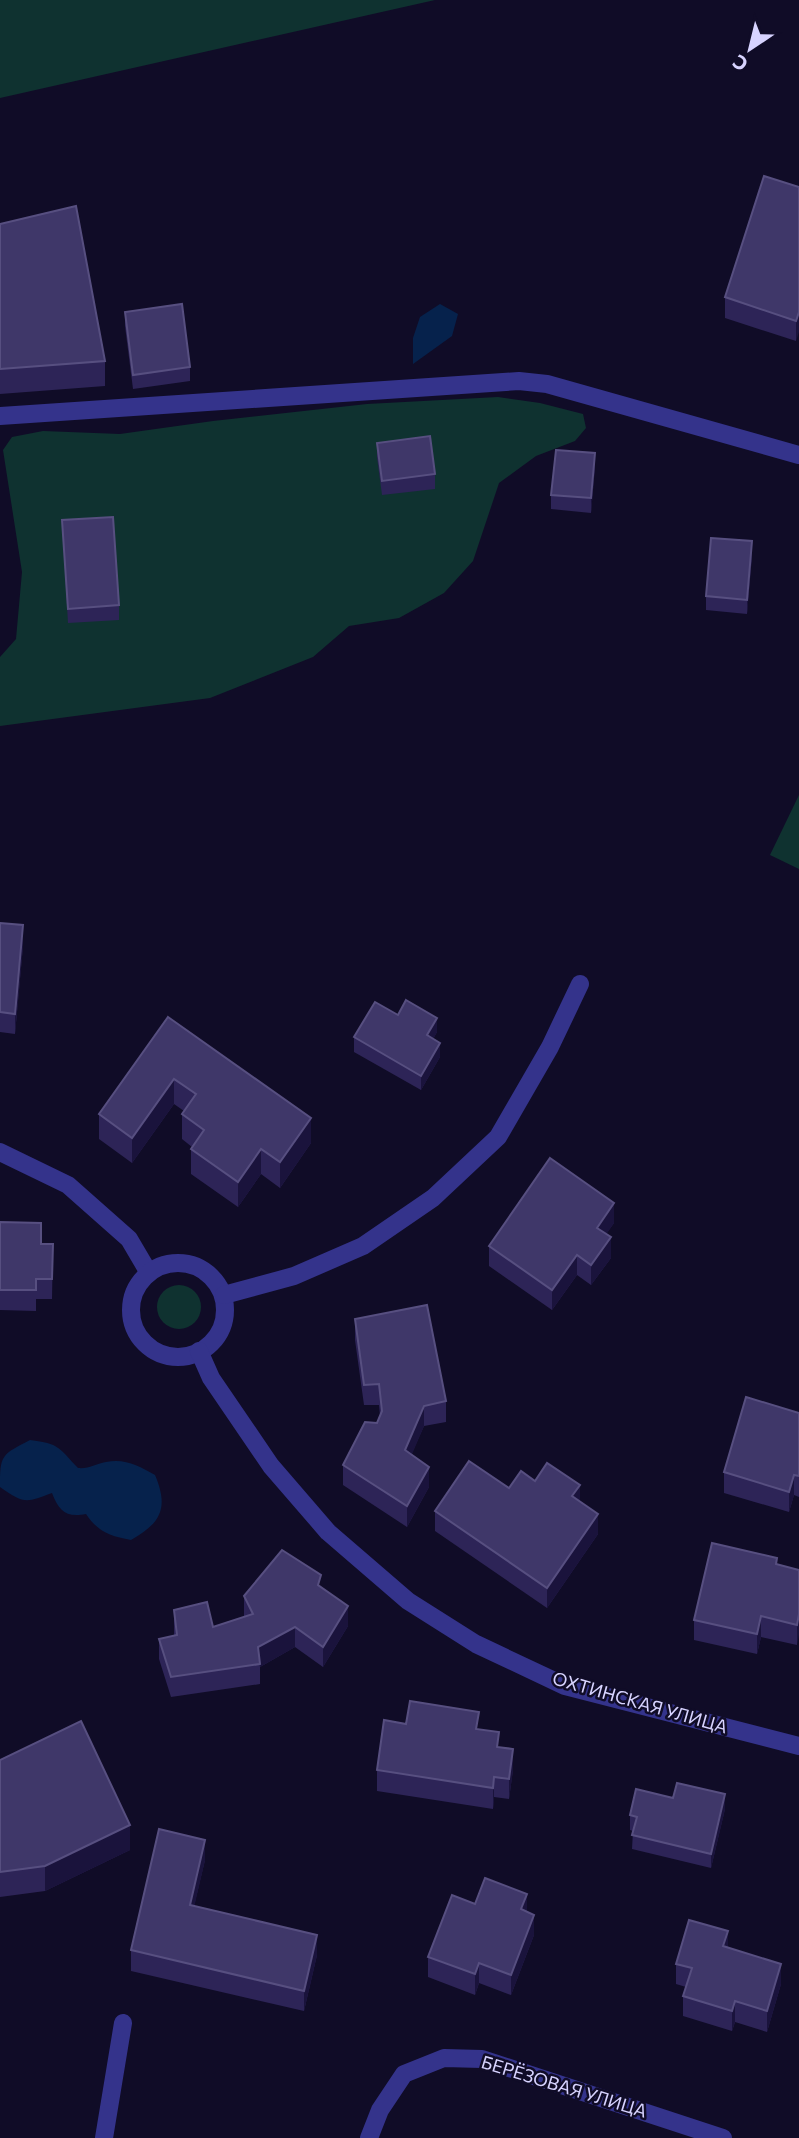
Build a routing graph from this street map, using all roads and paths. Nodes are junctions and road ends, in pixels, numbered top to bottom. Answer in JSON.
{"nodes":[{"id":1,"x":0,"y":416,"type":"edge"},
{"id":2,"x":799,"y":455,"type":"edge"},
{"id":3,"x":580,"y":984,"type":"dead end"},
{"id":4,"x":0,"y":1152,"type":"edge"},
{"id":5,"x":149,"y":1273,"type":"junction"},
{"id":6,"x":224,"y":1295,"type":"junction"},
{"id":7,"x":199,"y":1351,"type":"junction"},
{"id":8,"x":799,"y":1746,"type":"edge"},
{"id":9,"x":123,"y":2023,"type":"dead end"},
{"id":10,"x":104,"y":2138,"type":"edge"},
{"id":11,"x":369,"y":2138,"type":"edge"},
{"id":12,"x":723,"y":2138,"type":"edge"}],
"edges":[{"from":1,"to":2,"type":"street"},
{"from":3,"to":6,"type":"street"},
{"from":4,"to":5,"type":"street"},
{"from":5,"to":6,"type":"street"},
{"from":5,"to":7,"type":"street"},
{"from":6,"to":7,"type":"street"},
{"from":7,"to":8,"type":"street","name":"ОХТИНСКАЯ УЛИЦА"},
{"from":9,"to":10,"type":"street"},
{"from":11,"to":12,"type":"street","name":"БЕРЁЗОВАЯ УЛИЦА"}]}
